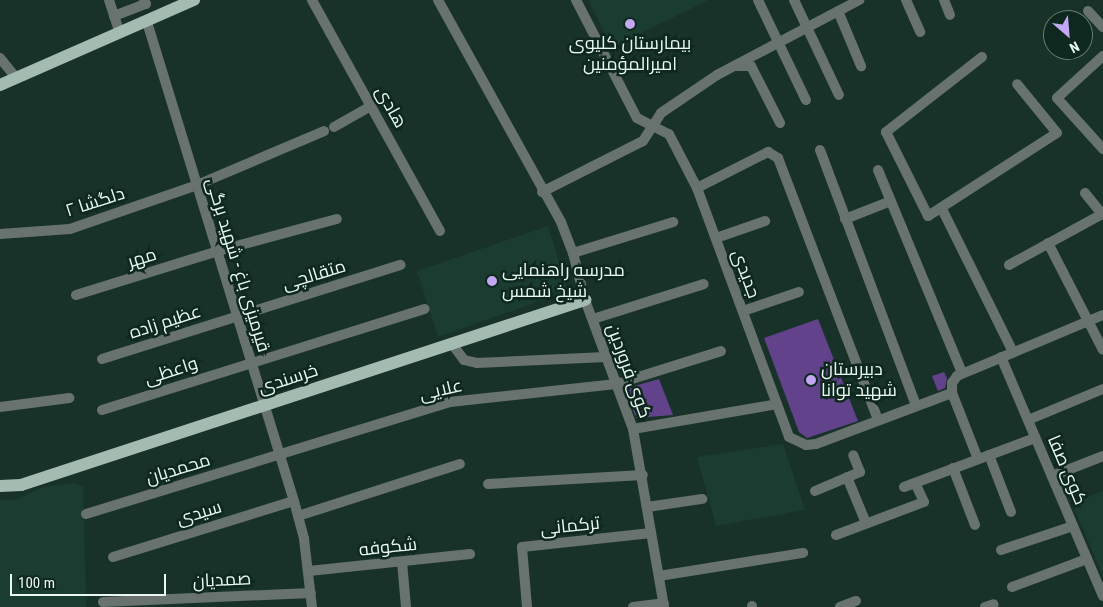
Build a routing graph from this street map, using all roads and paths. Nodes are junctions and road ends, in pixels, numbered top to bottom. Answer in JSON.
{"nodes":[{"id":1,"x":108,"y":0,"type":"edge"},
{"id":2,"x":144,"y":0,"type":"edge"},
{"id":3,"x":194,"y":0,"type":"edge"},
{"id":4,"x":312,"y":0,"type":"edge"},
{"id":5,"x":438,"y":0,"type":"edge"},
{"id":6,"x":576,"y":0,"type":"edge"},
{"id":7,"x":758,"y":0,"type":"edge"},
{"id":8,"x":794,"y":0,"type":"edge"},
{"id":9,"x":859,"y":0,"type":"edge"},
{"id":10,"x":906,"y":0,"type":"edge"},
{"id":11,"x":944,"y":0,"type":"edge"},
{"id":12,"x":838,"y":11,"type":"junction"},
{"id":13,"x":950,"y":15,"type":"dead end"},
{"id":14,"x":114,"y":16,"type":"junction"},
{"id":15,"x":1093,"y":16,"type":"edge"},
{"id":16,"x":147,"y":22,"type":"junction"},
{"id":17,"x":808,"y":27,"type":"junction"},
{"id":18,"x":1103,"y":27,"type":"edge"},
{"id":19,"x":920,"y":32,"type":"dead end"},
{"id":20,"x":120,"y":33,"type":"junction"},
{"id":21,"x":778,"y":42,"type":"junction"},
{"id":22,"x":1103,"y":56,"type":"edge"},
{"id":23,"x":982,"y":57,"type":"dead end"},
{"id":24,"x":0,"y":58,"type":"edge"},
{"id":25,"x":734,"y":66,"type":"junction"},
{"id":26,"x":861,"y":66,"type":"dead end"},
{"id":27,"x":16,"y":78,"type":"junction"},
{"id":28,"x":1017,"y":84,"type":"dead end"},
{"id":29,"x":0,"y":85,"type":"edge"},
{"id":30,"x":838,"y":95,"type":"dead end"},
{"id":31,"x":806,"y":100,"type":"dead end"},
{"id":32,"x":372,"y":106,"type":"junction"},
{"id":33,"x":780,"y":123,"type":"dead end"},
{"id":34,"x":653,"y":126,"type":"junction"},
{"id":35,"x":334,"y":127,"type":"dead end"},
{"id":36,"x":324,"y":131,"type":"dead end"},
{"id":37,"x":1103,"y":149,"type":"edge"},
{"id":38,"x":820,"y":150,"type":"dead end"},
{"id":39,"x":878,"y":170,"type":"dead end"},
{"id":40,"x":196,"y":185,"type":"junction"},
{"id":41,"x":697,"y":188,"type":"junction"},
{"id":42,"x":542,"y":192,"type":"junction"},
{"id":43,"x":1085,"y":193,"type":"dead end"},
{"id":44,"x":890,"y":201,"type":"junction"},
{"id":45,"x":942,"y":209,"type":"junction"},
{"id":46,"x":337,"y":219,"type":"dead end"},
{"id":47,"x":846,"y":219,"type":"junction"},
{"id":48,"x":765,"y":221,"type":"dead end"},
{"id":49,"x":673,"y":222,"type":"dead end"},
{"id":50,"x":440,"y":231,"type":"dead end"},
{"id":51,"x":0,"y":234,"type":"edge"},
{"id":52,"x":716,"y":238,"type":"junction"},
{"id":53,"x":1048,"y":243,"type":"junction"},
{"id":54,"x":218,"y":251,"type":"junction"},
{"id":55,"x":573,"y":254,"type":"junction"},
{"id":56,"x":401,"y":265,"type":"dead end"},
{"id":57,"x":1009,"y":265,"type":"dead end"},
{"id":58,"x":704,"y":284,"type":"dead end"},
{"id":59,"x":799,"y":292,"type":"dead end"},
{"id":60,"x":76,"y":295,"type":"dead end"},
{"id":61,"x":585,"y":300,"type":"junction"},
{"id":62,"x":425,"y":309,"type":"dead end"},
{"id":63,"x":743,"y":311,"type":"junction"},
{"id":64,"x":1103,"y":315,"type":"edge"},
{"id":65,"x":237,"y":316,"type":"junction"},
{"id":66,"x":593,"y":319,"type":"junction"},
{"id":67,"x":1090,"y":320,"type":"junction"},
{"id":68,"x":452,"y":344,"type":"junction"},
{"id":69,"x":1103,"y":350,"type":"edge"},
{"id":70,"x":721,"y":351,"type":"dead end"},
{"id":71,"x":1013,"y":352,"type":"junction"},
{"id":72,"x":606,"y":357,"type":"junction"},
{"id":73,"x":1001,"y":357,"type":"junction"},
{"id":74,"x":102,"y":359,"type":"dead end"},
{"id":75,"x":250,"y":362,"type":"junction"},
{"id":76,"x":966,"y":370,"type":"junction"},
{"id":77,"x":616,"y":384,"type":"junction"},
{"id":78,"x":1103,"y":389,"type":"edge"},
{"id":79,"x":952,"y":393,"type":"junction"},
{"id":80,"x":69,"y":398,"type":"dead end"},
{"id":81,"x":777,"y":404,"type":"junction"},
{"id":82,"x":265,"y":405,"type":"junction"},
{"id":83,"x":916,"y":406,"type":"junction"},
{"id":84,"x":0,"y":407,"type":"edge"},
{"id":85,"x":102,"y":410,"type":"dead end"},
{"id":86,"x":878,"y":420,"type":"junction"},
{"id":87,"x":1028,"y":420,"type":"junction"},
{"id":88,"x":633,"y":429,"type":"junction"},
{"id":89,"x":1035,"y":438,"type":"junction"},
{"id":90,"x":853,"y":455,"type":"dead end"},
{"id":91,"x":990,"y":455,"type":"junction"},
{"id":92,"x":280,"y":456,"type":"junction"},
{"id":93,"x":1103,"y":456,"type":"edge"},
{"id":94,"x":978,"y":459,"type":"junction"},
{"id":95,"x":460,"y":464,"type":"dead end"},
{"id":96,"x":953,"y":468,"type":"junction"},
{"id":97,"x":643,"y":475,"type":"junction"},
{"id":98,"x":1052,"y":476,"type":"junction"},
{"id":99,"x":847,"y":477,"type":"junction"},
{"id":100,"x":915,"y":482,"type":"junction"},
{"id":101,"x":488,"y":484,"type":"dead end"},
{"id":102,"x":0,"y":486,"type":"edge"},
{"id":103,"x":904,"y":487,"type":"dead end"},
{"id":104,"x":815,"y":491,"type":"dead end"},
{"id":105,"x":702,"y":499,"type":"dead end"},
{"id":106,"x":294,"y":501,"type":"junction"},
{"id":107,"x":647,"y":507,"type":"junction"},
{"id":108,"x":1011,"y":512,"type":"dead end"},
{"id":109,"x":86,"y":514,"type":"dead end"},
{"id":110,"x":298,"y":516,"type":"junction"},
{"id":111,"x":866,"y":523,"type":"junction"},
{"id":112,"x":975,"y":525,"type":"dead end"},
{"id":113,"x":1073,"y":526,"type":"junction"},
{"id":114,"x":651,"y":533,"type":"junction"},
{"id":115,"x":836,"y":534,"type":"dead end"},
{"id":116,"x":1001,"y":550,"type":"dead end"},
{"id":117,"x":470,"y":554,"type":"dead end"},
{"id":118,"x":803,"y":554,"type":"dead end"},
{"id":119,"x":113,"y":557,"type":"dead end"},
{"id":120,"x":1087,"y":559,"type":"junction"},
{"id":121,"x":402,"y":562,"type":"junction"},
{"id":122,"x":309,"y":571,"type":"junction"},
{"id":123,"x":659,"y":576,"type":"junction"},
{"id":124,"x":1012,"y":587,"type":"dead end"},
{"id":125,"x":311,"y":593,"type":"junction"},
{"id":126,"x":1103,"y":596,"type":"edge"},
{"id":127,"x":856,"y":601,"type":"dead end"},
{"id":128,"x":103,"y":602,"type":"dead end"},
{"id":129,"x":664,"y":605,"type":"edge"},
{"id":130,"x":312,"y":607,"type":"edge"},
{"id":131,"x":406,"y":607,"type":"edge"},
{"id":132,"x":527,"y":607,"type":"edge"},
{"id":133,"x":633,"y":607,"type":"edge"},
{"id":134,"x":840,"y":607,"type":"edge"}],
"edges":[{"from":1,"to":14,"type":"street"},
{"from":2,"to":14,"type":"street"},
{"from":3,"to":16,"type":"main road"},
{"from":4,"to":32,"type":"street","name":"هادی"},
{"from":5,"to":42,"type":"street","name":"کوی فروردین"},
{"from":6,"to":34,"type":"street","name":"جدیدی"},
{"from":7,"to":21,"type":"street"},
{"from":8,"to":17,"type":"street"},
{"from":9,"to":12,"type":"street"},
{"from":10,"to":19,"type":"street"},
{"from":11,"to":13,"type":"street"},
{"from":12,"to":17,"type":"street"},
{"from":12,"to":26,"type":"street"},
{"from":14,"to":20,"type":"street"},
{"from":15,"to":18,"type":"street"},
{"from":16,"to":20,"type":"main road"},
{"from":16,"to":40,"type":"street","name":"قیرمیزی باغ - شهید برگی"},
{"from":17,"to":21,"type":"street"},
{"from":17,"to":30,"type":"street"},
{"from":20,"to":27,"type":"main road"},
{"from":21,"to":25,"type":"street"},
{"from":21,"to":31,"type":"street"},
{"from":22,"to":37,"type":"street"},
{"from":23,"to":45,"type":"street"},
{"from":24,"to":27,"type":"street"},
{"from":25,"to":33,"type":"street"},
{"from":25,"to":34,"type":"street"},
{"from":27,"to":29,"type":"main road"},
{"from":28,"to":45,"type":"street"},
{"from":32,"to":35,"type":"street"},
{"from":32,"to":50,"type":"street","name":"هادی"},
{"from":34,"to":41,"type":"street","name":"جدیدی"},
{"from":34,"to":42,"type":"street"},
{"from":36,"to":40,"type":"street","name":"دلگشا ۲"},
{"from":38,"to":47,"type":"street"},
{"from":39,"to":44,"type":"street"},
{"from":40,"to":51,"type":"street","name":"دلگشا ۲"},
{"from":40,"to":54,"type":"street","name":"قیرمیزی باغ - شهید برگی"},
{"from":41,"to":52,"type":"street","name":"جدیدی"},
{"from":41,"to":86,"type":"street"},
{"from":42,"to":55,"type":"street","name":"کوی فروردین"},
{"from":43,"to":53,"type":"street"},
{"from":44,"to":47,"type":"street"},
{"from":44,"to":76,"type":"street"},
{"from":45,"to":71,"type":"street"},
{"from":46,"to":54,"type":"street","name":"مهر"},
{"from":47,"to":83,"type":"street"},
{"from":48,"to":52,"type":"street"},
{"from":49,"to":55,"type":"street"},
{"from":52,"to":63,"type":"street","name":"جدیدی"},
{"from":53,"to":57,"type":"street"},
{"from":53,"to":67,"type":"street"},
{"from":54,"to":60,"type":"street","name":"مهر"},
{"from":54,"to":65,"type":"street","name":"قیرمیزی باغ - شهید برگی"},
{"from":55,"to":61,"type":"street","name":"کوی فروردین"},
{"from":56,"to":65,"type":"street","name":"متقالچی"},
{"from":58,"to":66,"type":"street"},
{"from":59,"to":63,"type":"street"},
{"from":61,"to":66,"type":"street","name":"کوی فروردین"},
{"from":61,"to":68,"type":"main road","name":"خرسندی"},
{"from":62,"to":75,"type":"street","name":"واعظی"},
{"from":63,"to":81,"type":"street","name":"جدیدی"},
{"from":64,"to":67,"type":"street"},
{"from":65,"to":74,"type":"street","name":"عظیم زاده"},
{"from":65,"to":75,"type":"street","name":"قیرمیزی باغ - شهید برگی"},
{"from":66,"to":72,"type":"street","name":"کوی فروردین"},
{"from":67,"to":69,"type":"street"},
{"from":67,"to":71,"type":"street"},
{"from":68,"to":72,"type":"street"},
{"from":68,"to":82,"type":"main road","name":"خرسندی"},
{"from":70,"to":77,"type":"street","name":"علایی"},
{"from":71,"to":73,"type":"street"},
{"from":72,"to":77,"type":"street","name":"کوی فروردین"},
{"from":73,"to":76,"type":"street"},
{"from":73,"to":87,"type":"street","name":"کوی صفا"},
{"from":75,"to":82,"type":"street","name":"قیرمیزی باغ - شهید برگی"},
{"from":75,"to":85,"type":"street","name":"واعظی"},
{"from":76,"to":79,"type":"street"},
{"from":77,"to":88,"type":"street","name":"کوی فروردین"},
{"from":77,"to":92,"type":"street","name":"علایی"},
{"from":78,"to":87,"type":"street"},
{"from":79,"to":83,"type":"street","name":"جدیدی"},
{"from":79,"to":94,"type":"street"},
{"from":80,"to":84,"type":"street"},
{"from":81,"to":86,"type":"street","name":"جدیدی"},
{"from":81,"to":88,"type":"street"},
{"from":82,"to":92,"type":"street","name":"قیرمیزی باغ - شهید برگی"},
{"from":82,"to":102,"type":"main road","name":"خرسندی"},
{"from":83,"to":86,"type":"street","name":"جدیدی"},
{"from":87,"to":89,"type":"street","name":"کوی صفا"},
{"from":88,"to":97,"type":"street","name":"کوی فروردین"},
{"from":89,"to":91,"type":"street"},
{"from":89,"to":98,"type":"street","name":"کوی صفا"},
{"from":90,"to":99,"type":"street"},
{"from":91,"to":94,"type":"street"},
{"from":91,"to":108,"type":"street"},
{"from":92,"to":106,"type":"street","name":"قیرمیزی باغ - شهید برگی"},
{"from":92,"to":109,"type":"street","name":"محمدیان"},
{"from":93,"to":98,"type":"street"},
{"from":94,"to":96,"type":"street"},
{"from":95,"to":110,"type":"street"},
{"from":96,"to":100,"type":"street"},
{"from":96,"to":112,"type":"street"},
{"from":97,"to":101,"type":"street"},
{"from":97,"to":107,"type":"street","name":"کوی فروردین"},
{"from":98,"to":113,"type":"street","name":"کوی صفا"},
{"from":99,"to":104,"type":"street"},
{"from":99,"to":111,"type":"street"},
{"from":100,"to":103,"type":"street"},
{"from":100,"to":111,"type":"street"},
{"from":105,"to":107,"type":"street"},
{"from":106,"to":110,"type":"street","name":"قیرمیزی باغ - شهید برگی"},
{"from":106,"to":119,"type":"street","name":"سیدی"},
{"from":107,"to":114,"type":"street","name":"کوی فروردین"},
{"from":110,"to":122,"type":"street","name":"قیرمیزی باغ - شهید برگی"},
{"from":111,"to":115,"type":"street"},
{"from":113,"to":116,"type":"street"},
{"from":113,"to":120,"type":"street","name":"کوی صفا"},
{"from":114,"to":123,"type":"street","name":"کوی فروردین"},
{"from":114,"to":132,"type":"street","name":"ترکمانی"},
{"from":117,"to":121,"type":"street","name":"شکوفه"},
{"from":118,"to":123,"type":"street"},
{"from":120,"to":124,"type":"street"},
{"from":120,"to":126,"type":"street","name":"کوی صفا"},
{"from":121,"to":122,"type":"street","name":"شکوفه"},
{"from":121,"to":131,"type":"street"},
{"from":122,"to":125,"type":"street","name":"قیرمیزی باغ - شهید برگی"},
{"from":123,"to":129,"type":"street","name":"کوی فروردین"},
{"from":125,"to":128,"type":"street","name":"صمدیان"},
{"from":125,"to":130,"type":"street","name":"قیرمیزی باغ - شهید برگی"},
{"from":127,"to":134,"type":"street"},
{"from":129,"to":133,"type":"street"}]}
